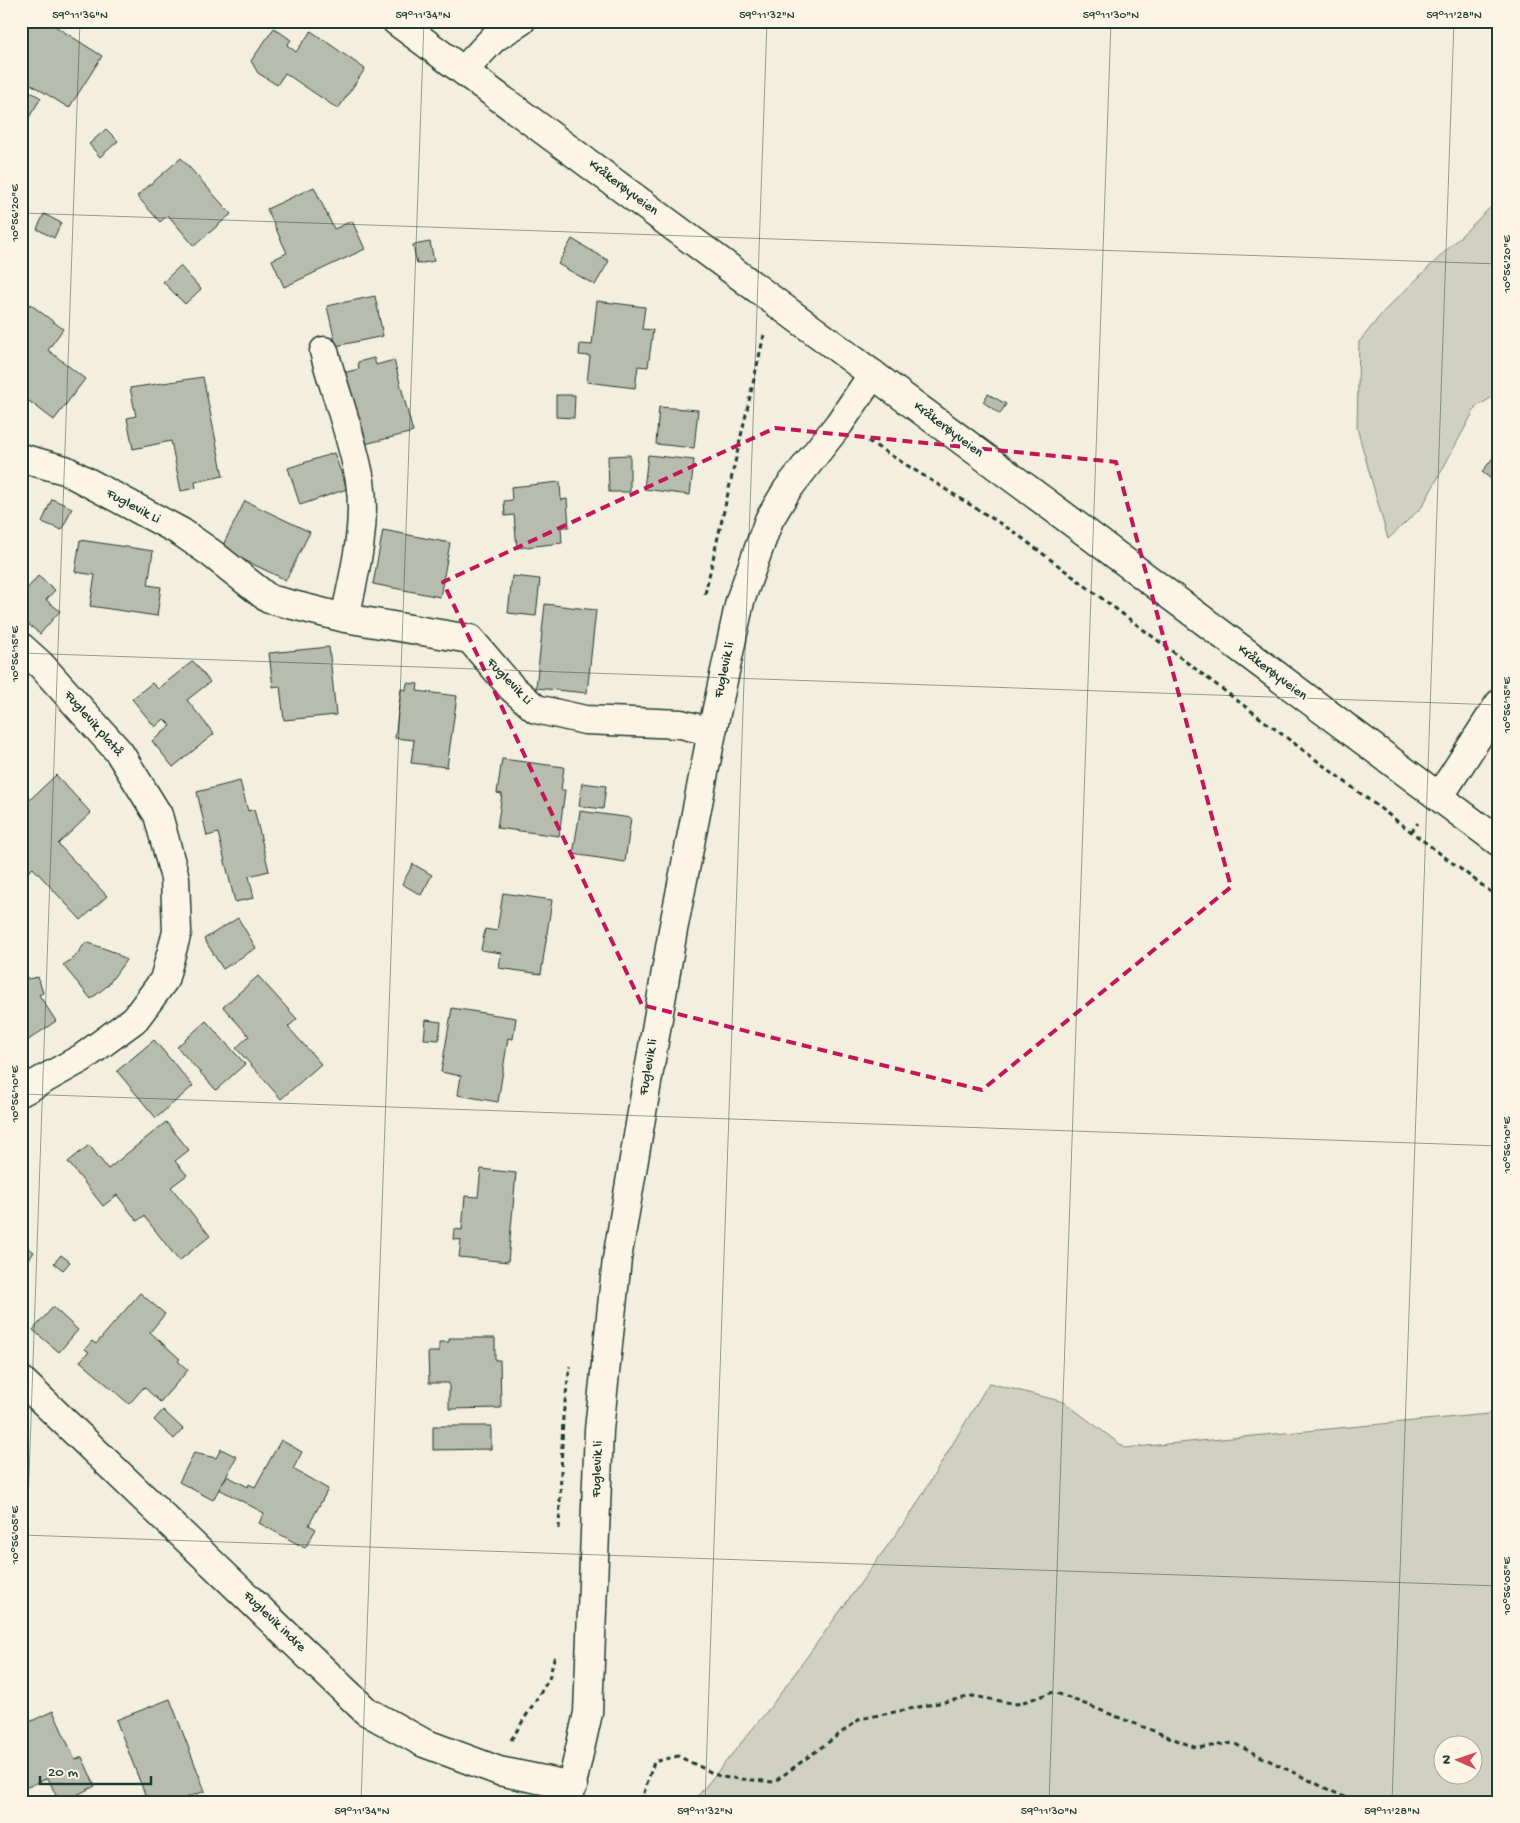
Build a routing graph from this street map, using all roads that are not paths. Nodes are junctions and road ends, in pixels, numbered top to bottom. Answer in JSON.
{"nodes":[{"id":1,"x":396,"y":21,"type":"edge"},
{"id":2,"x":520,"y":21,"type":"edge"},
{"id":3,"x":464,"y":70,"type":"junction"},
{"id":4,"x":324,"y":351,"type":"dead end"},
{"id":5,"x":873,"y":374,"type":"junction"},
{"id":6,"x":21,"y":458,"type":"edge"},
{"id":7,"x":344,"y":618,"type":"junction"},
{"id":8,"x":21,"y":647,"type":"edge"},
{"id":9,"x":1499,"y":704,"type":"edge"},
{"id":10,"x":712,"y":732,"type":"junction"},
{"id":11,"x":1438,"y":797,"type":"junction"},
{"id":12,"x":1499,"y":842,"type":"edge"},
{"id":13,"x":21,"y":1092,"type":"edge"},
{"id":14,"x":21,"y":1380,"type":"edge"},
{"id":15,"x":570,"y":1794,"type":"edge"}],
"edges":[{"from":1,"to":3,"type":"street","name":"Kråkerøyveien"},
{"from":2,"to":3,"type":"street"},
{"from":3,"to":5,"type":"street","name":"Kråkerøyveien"},
{"from":4,"to":7,"type":"street"},
{"from":5,"to":10,"type":"street","name":"Fuglevik li"},
{"from":5,"to":11,"type":"street","name":"Kråkerøyveien"},
{"from":6,"to":7,"type":"street","name":"Fuglevik Li"},
{"from":7,"to":10,"type":"street","name":"Fuglevik Li"},
{"from":8,"to":13,"type":"street","name":"Fuglevik platå"},
{"from":9,"to":11,"type":"street"},
{"from":10,"to":15,"type":"street","name":"Fuglevik li"},
{"from":11,"to":12,"type":"street","name":"Kråkerøyveien"},
{"from":14,"to":15,"type":"street","name":"Fuglevik indre"}]}
